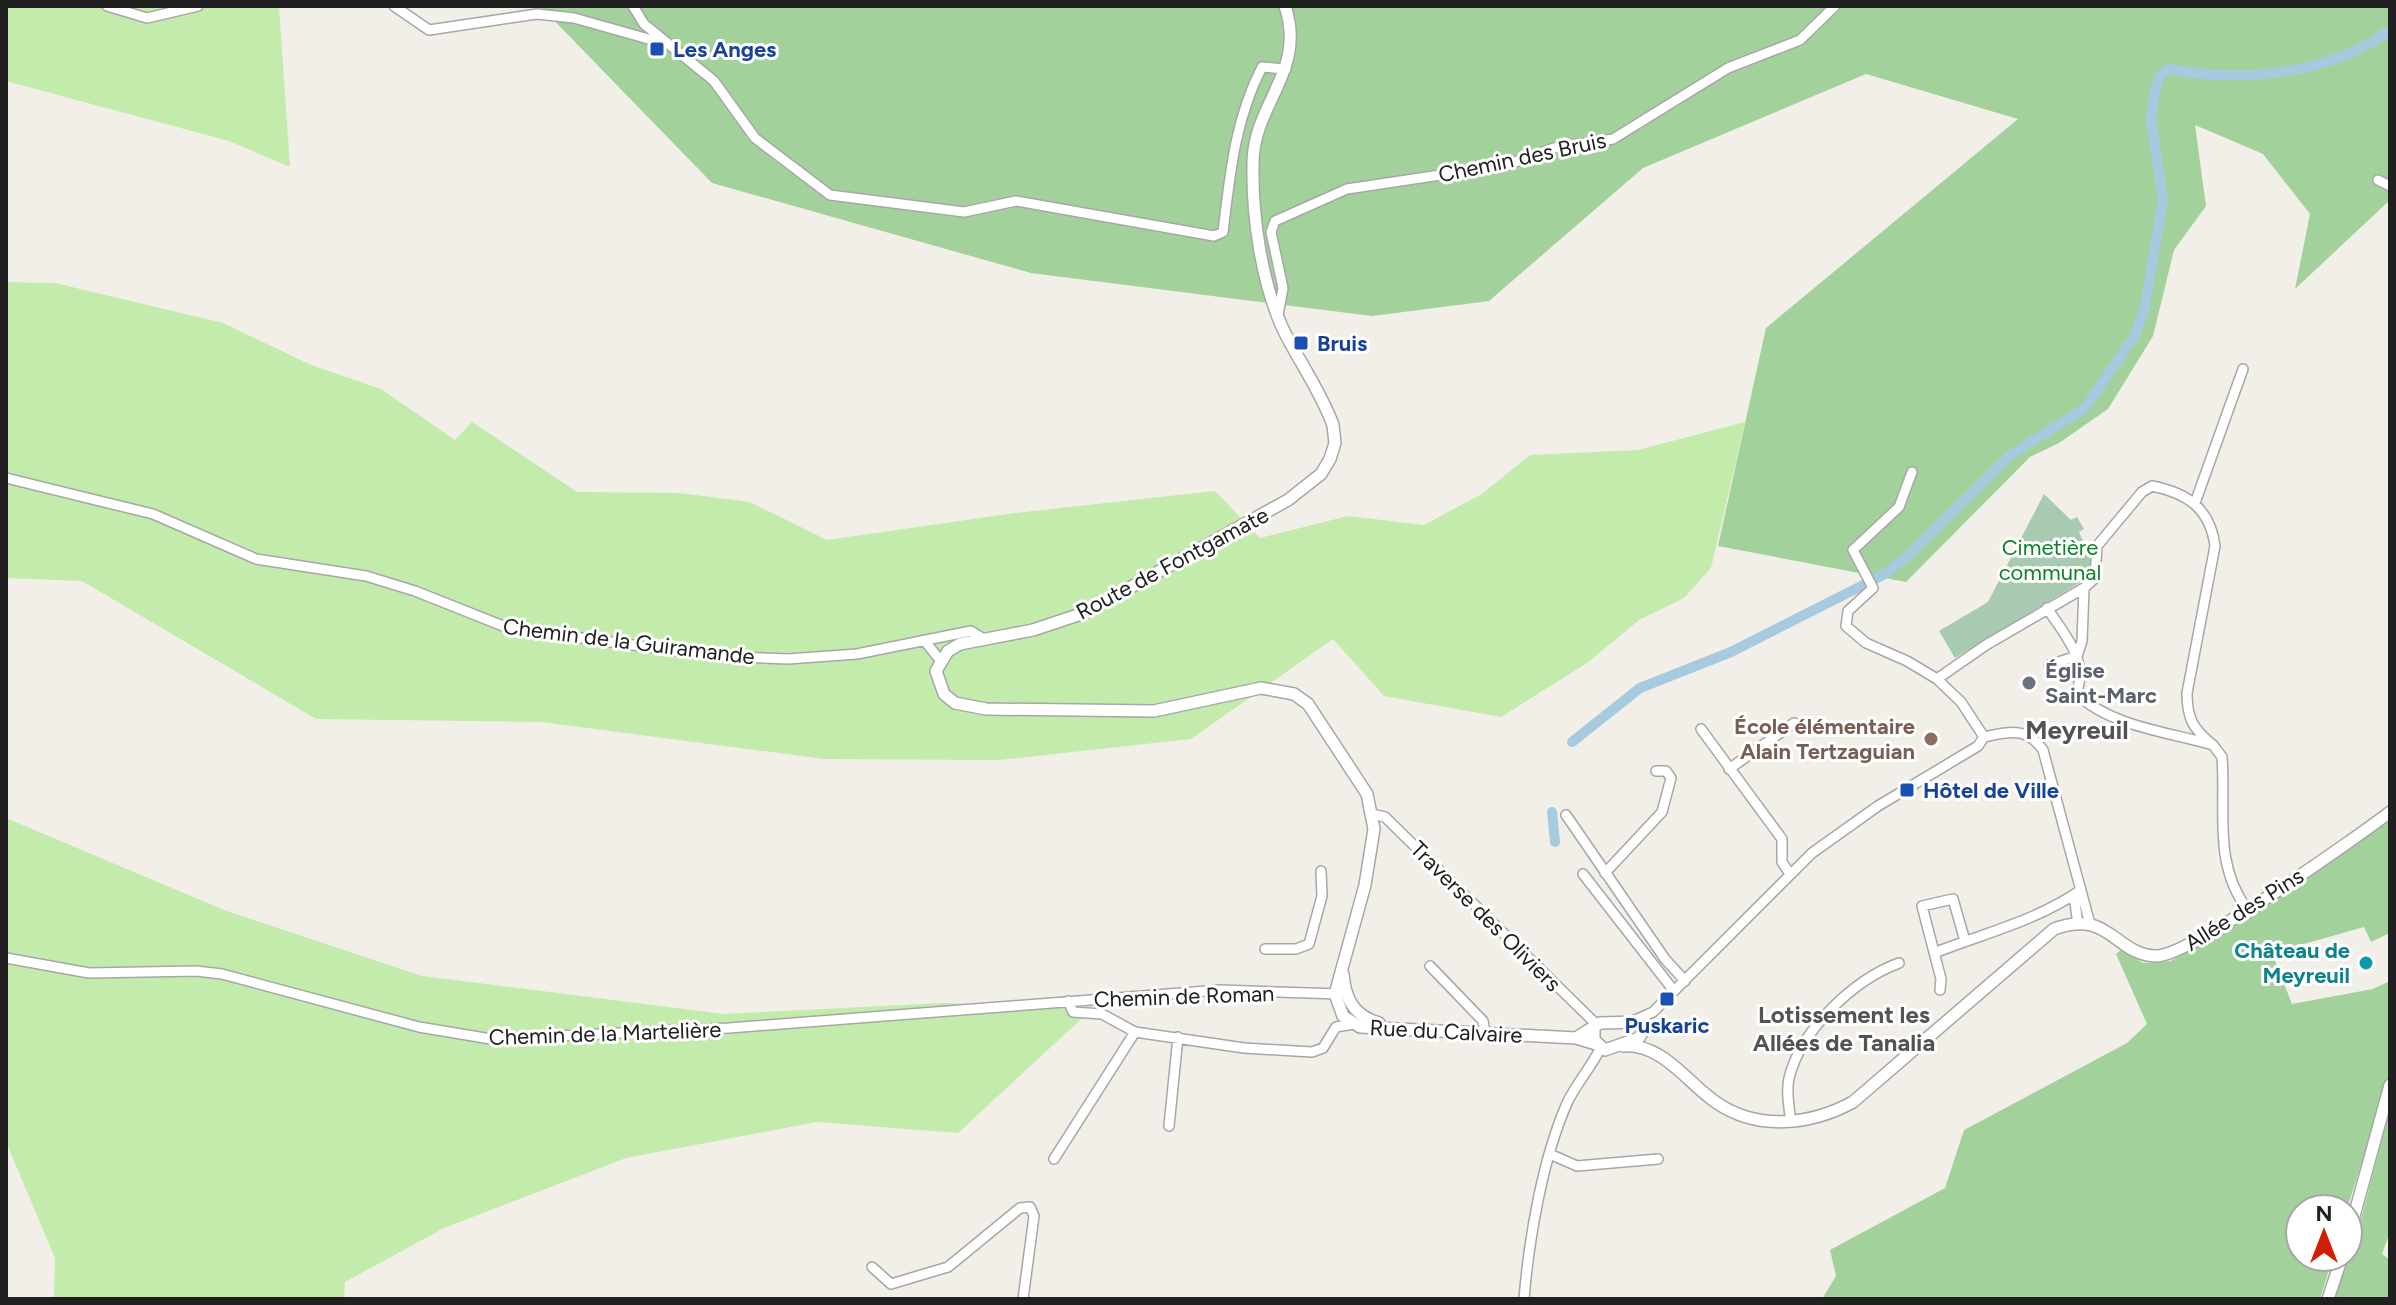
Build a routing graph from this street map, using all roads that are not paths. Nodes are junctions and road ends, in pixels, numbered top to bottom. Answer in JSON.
{"nodes":[{"id":1,"x":107,"y":6,"type":"edge"},
{"id":2,"x":198,"y":6,"type":"edge"},
{"id":3,"x":394,"y":6,"type":"edge"},
{"id":4,"x":633,"y":6,"type":"edge"},
{"id":5,"x":1285,"y":6,"type":"edge"},
{"id":6,"x":1835,"y":6,"type":"edge"},
{"id":7,"x":658,"y":36,"type":"junction"},
{"id":8,"x":1286,"y":69,"type":"junction"},
{"id":9,"x":2378,"y":180,"type":"dead end"},
{"id":10,"x":2390,"y":186,"type":"edge"},
{"id":11,"x":1278,"y":315,"type":"junction"},
{"id":12,"x":2243,"y":369,"type":"dead end"},
{"id":13,"x":1912,"y":472,"type":"dead end"},
{"id":14,"x":6,"y":478,"type":"edge"},
{"id":15,"x":2195,"y":503,"type":"junction"},
{"id":16,"x":2084,"y":588,"type":"junction"},
{"id":17,"x":2047,"y":608,"type":"junction"},
{"id":18,"x":984,"y":639,"type":"junction"},
{"id":19,"x":924,"y":640,"type":"junction"},
{"id":20,"x":2077,"y":656,"type":"junction"},
{"id":21,"x":940,"y":660,"type":"junction"},
{"id":22,"x":2049,"y":665,"type":"dead end"},
{"id":23,"x":1937,"y":679,"type":"junction"},
{"id":24,"x":1794,"y":723,"type":"dead end"},
{"id":25,"x":1701,"y":729,"type":"dead end"},
{"id":26,"x":1984,"y":737,"type":"junction"},
{"id":27,"x":2213,"y":745,"type":"junction"},
{"id":28,"x":1729,"y":769,"type":"junction"},
{"id":29,"x":1656,"y":771,"type":"dead end"},
{"id":30,"x":2390,"y":812,"type":"edge"},
{"id":31,"x":1372,"y":814,"type":"junction"},
{"id":32,"x":1566,"y":815,"type":"dead end"},
{"id":33,"x":1321,"y":871,"type":"dead end"},
{"id":34,"x":1605,"y":873,"type":"junction"},
{"id":35,"x":1583,"y":874,"type":"dead end"},
{"id":36,"x":1790,"y":874,"type":"junction"},
{"id":37,"x":2078,"y":893,"type":"junction"},
{"id":38,"x":2247,"y":909,"type":"junction"},
{"id":39,"x":2084,"y":924,"type":"junction"},
{"id":40,"x":1965,"y":941,"type":"junction"},
{"id":41,"x":1265,"y":949,"type":"dead end"},
{"id":42,"x":1934,"y":953,"type":"junction"},
{"id":43,"x":6,"y":958,"type":"edge"},
{"id":44,"x":1899,"y":963,"type":"dead end"},
{"id":45,"x":1430,"y":966,"type":"dead end"},
{"id":46,"x":1343,"y":974,"type":"junction"},
{"id":47,"x":1685,"y":981,"type":"junction"},
{"id":48,"x":1940,"y":990,"type":"dead end"},
{"id":49,"x":1674,"y":991,"type":"junction"},
{"id":50,"x":1335,"y":994,"type":"junction"},
{"id":51,"x":1347,"y":999,"type":"junction"},
{"id":52,"x":1069,"y":1004,"type":"junction"},
{"id":53,"x":1653,"y":1012,"type":"junction"},
{"id":54,"x":1633,"y":1021,"type":"junction"},
{"id":55,"x":1353,"y":1024,"type":"junction"},
{"id":56,"x":1391,"y":1026,"type":"junction"},
{"id":57,"x":1596,"y":1027,"type":"junction"},
{"id":58,"x":1135,"y":1032,"type":"junction"},
{"id":59,"x":1485,"y":1032,"type":"junction"},
{"id":60,"x":1643,"y":1032,"type":"junction"},
{"id":61,"x":1178,"y":1037,"type":"junction"},
{"id":62,"x":1576,"y":1038,"type":"junction"},
{"id":63,"x":1598,"y":1046,"type":"junction"},
{"id":64,"x":1623,"y":1046,"type":"junction"},
{"id":65,"x":1649,"y":1050,"type":"junction"},
{"id":66,"x":2390,"y":1085,"type":"edge"},
{"id":67,"x":1791,"y":1122,"type":"junction"},
{"id":68,"x":1169,"y":1126,"type":"dead end"},
{"id":69,"x":1552,"y":1155,"type":"junction"},
{"id":70,"x":1054,"y":1159,"type":"dead end"},
{"id":71,"x":1658,"y":1159,"type":"dead end"},
{"id":72,"x":2360,"y":1193,"type":"edge"},
{"id":73,"x":872,"y":1267,"type":"dead end"},
{"id":74,"x":2337,"y":1273,"type":"edge"},
{"id":75,"x":1023,"y":1299,"type":"edge"},
{"id":76,"x":1524,"y":1299,"type":"edge"},
{"id":77,"x":2328,"y":1299,"type":"edge"}],
"edges":[{"from":1,"to":2,"type":"street"},
{"from":3,"to":7,"type":"street"},
{"from":4,"to":7,"type":"street"},
{"from":5,"to":8,"type":"street","name":"Route de Fontgamate"},
{"from":6,"to":11,"type":"street","name":"Chemin des Bruis"},
{"from":7,"to":8,"type":"street"},
{"from":8,"to":11,"type":"street","name":"Route de Fontgamate"},
{"from":9,"to":10,"type":"street"},
{"from":11,"to":18,"type":"street","name":"Route de Fontgamate"},
{"from":12,"to":15,"type":"street"},
{"from":13,"to":23,"type":"street"},
{"from":14,"to":19,"type":"street","name":"Chemin de la Guiramande"},
{"from":15,"to":16,"type":"street"},
{"from":15,"to":27,"type":"street"},
{"from":16,"to":17,"type":"street"},
{"from":16,"to":20,"type":"street"},
{"from":17,"to":20,"type":"street"},
{"from":17,"to":23,"type":"street"},
{"from":18,"to":19,"type":"street","name":"Chemin de la Guiramande"},
{"from":18,"to":21,"type":"street","name":"Route de Fontgamate"},
{"from":19,"to":21,"type":"street"},
{"from":20,"to":22,"type":"street"},
{"from":20,"to":27,"type":"street"},
{"from":21,"to":31,"type":"street"},
{"from":23,"to":26,"type":"street"},
{"from":24,"to":28,"type":"street"},
{"from":25,"to":28,"type":"street"},
{"from":26,"to":36,"type":"street"},
{"from":26,"to":37,"type":"street"},
{"from":27,"to":38,"type":"street"},
{"from":28,"to":36,"type":"street"},
{"from":29,"to":34,"type":"street"},
{"from":30,"to":38,"type":"street","name":"Allée des Pins"},
{"from":31,"to":46,"type":"street"},
{"from":31,"to":57,"type":"street","name":"Traverse des Oliviers"},
{"from":32,"to":34,"type":"street"},
{"from":33,"to":41,"type":"street"},
{"from":34,"to":47,"type":"street"},
{"from":35,"to":49,"type":"street"},
{"from":36,"to":47,"type":"street"},
{"from":37,"to":39,"type":"street"},
{"from":37,"to":40,"type":"street"},
{"from":38,"to":39,"type":"street","name":"Allée des Pins"},
{"from":39,"to":67,"type":"street"},
{"from":40,"to":42,"type":"street"},
{"from":40,"to":42,"type":"street"},
{"from":42,"to":48,"type":"street"},
{"from":43,"to":52,"type":"street","name":"Chemin de la Martelière"},
{"from":44,"to":67,"type":"street"},
{"from":45,"to":59,"type":"street"},
{"from":46,"to":50,"type":"street"},
{"from":46,"to":51,"type":"street"},
{"from":47,"to":49,"type":"street"},
{"from":49,"to":53,"type":"street"},
{"from":50,"to":51,"type":"street","name":"Chemin de Roman"},
{"from":50,"to":52,"type":"street","name":"Chemin de Roman"},
{"from":50,"to":55,"type":"street","name":"Rue du Calvaire"},
{"from":51,"to":56,"type":"street"},
{"from":52,"to":58,"type":"street"},
{"from":53,"to":54,"type":"street"},
{"from":53,"to":60,"type":"street"},
{"from":54,"to":57,"type":"street"},
{"from":54,"to":60,"type":"street"},
{"from":55,"to":56,"type":"street","name":"Rue du Calvaire"},
{"from":55,"to":61,"type":"street"},
{"from":56,"to":59,"type":"street","name":"Rue du Calvaire"},
{"from":57,"to":62,"type":"street"},
{"from":57,"to":63,"type":"street"},
{"from":58,"to":61,"type":"street"},
{"from":58,"to":70,"type":"street"},
{"from":59,"to":62,"type":"street","name":"Rue du Calvaire"},
{"from":60,"to":64,"type":"street"},
{"from":60,"to":65,"type":"street"},
{"from":61,"to":68,"type":"street"},
{"from":62,"to":63,"type":"street","name":"Rue du Calvaire"},
{"from":63,"to":64,"type":"street"},
{"from":63,"to":69,"type":"street"},
{"from":64,"to":65,"type":"street"},
{"from":65,"to":67,"type":"street"},
{"from":66,"to":72,"type":"street"},
{"from":69,"to":71,"type":"street"},
{"from":69,"to":76,"type":"street"},
{"from":73,"to":75,"type":"street"},
{"from":74,"to":77,"type":"street"}]}
